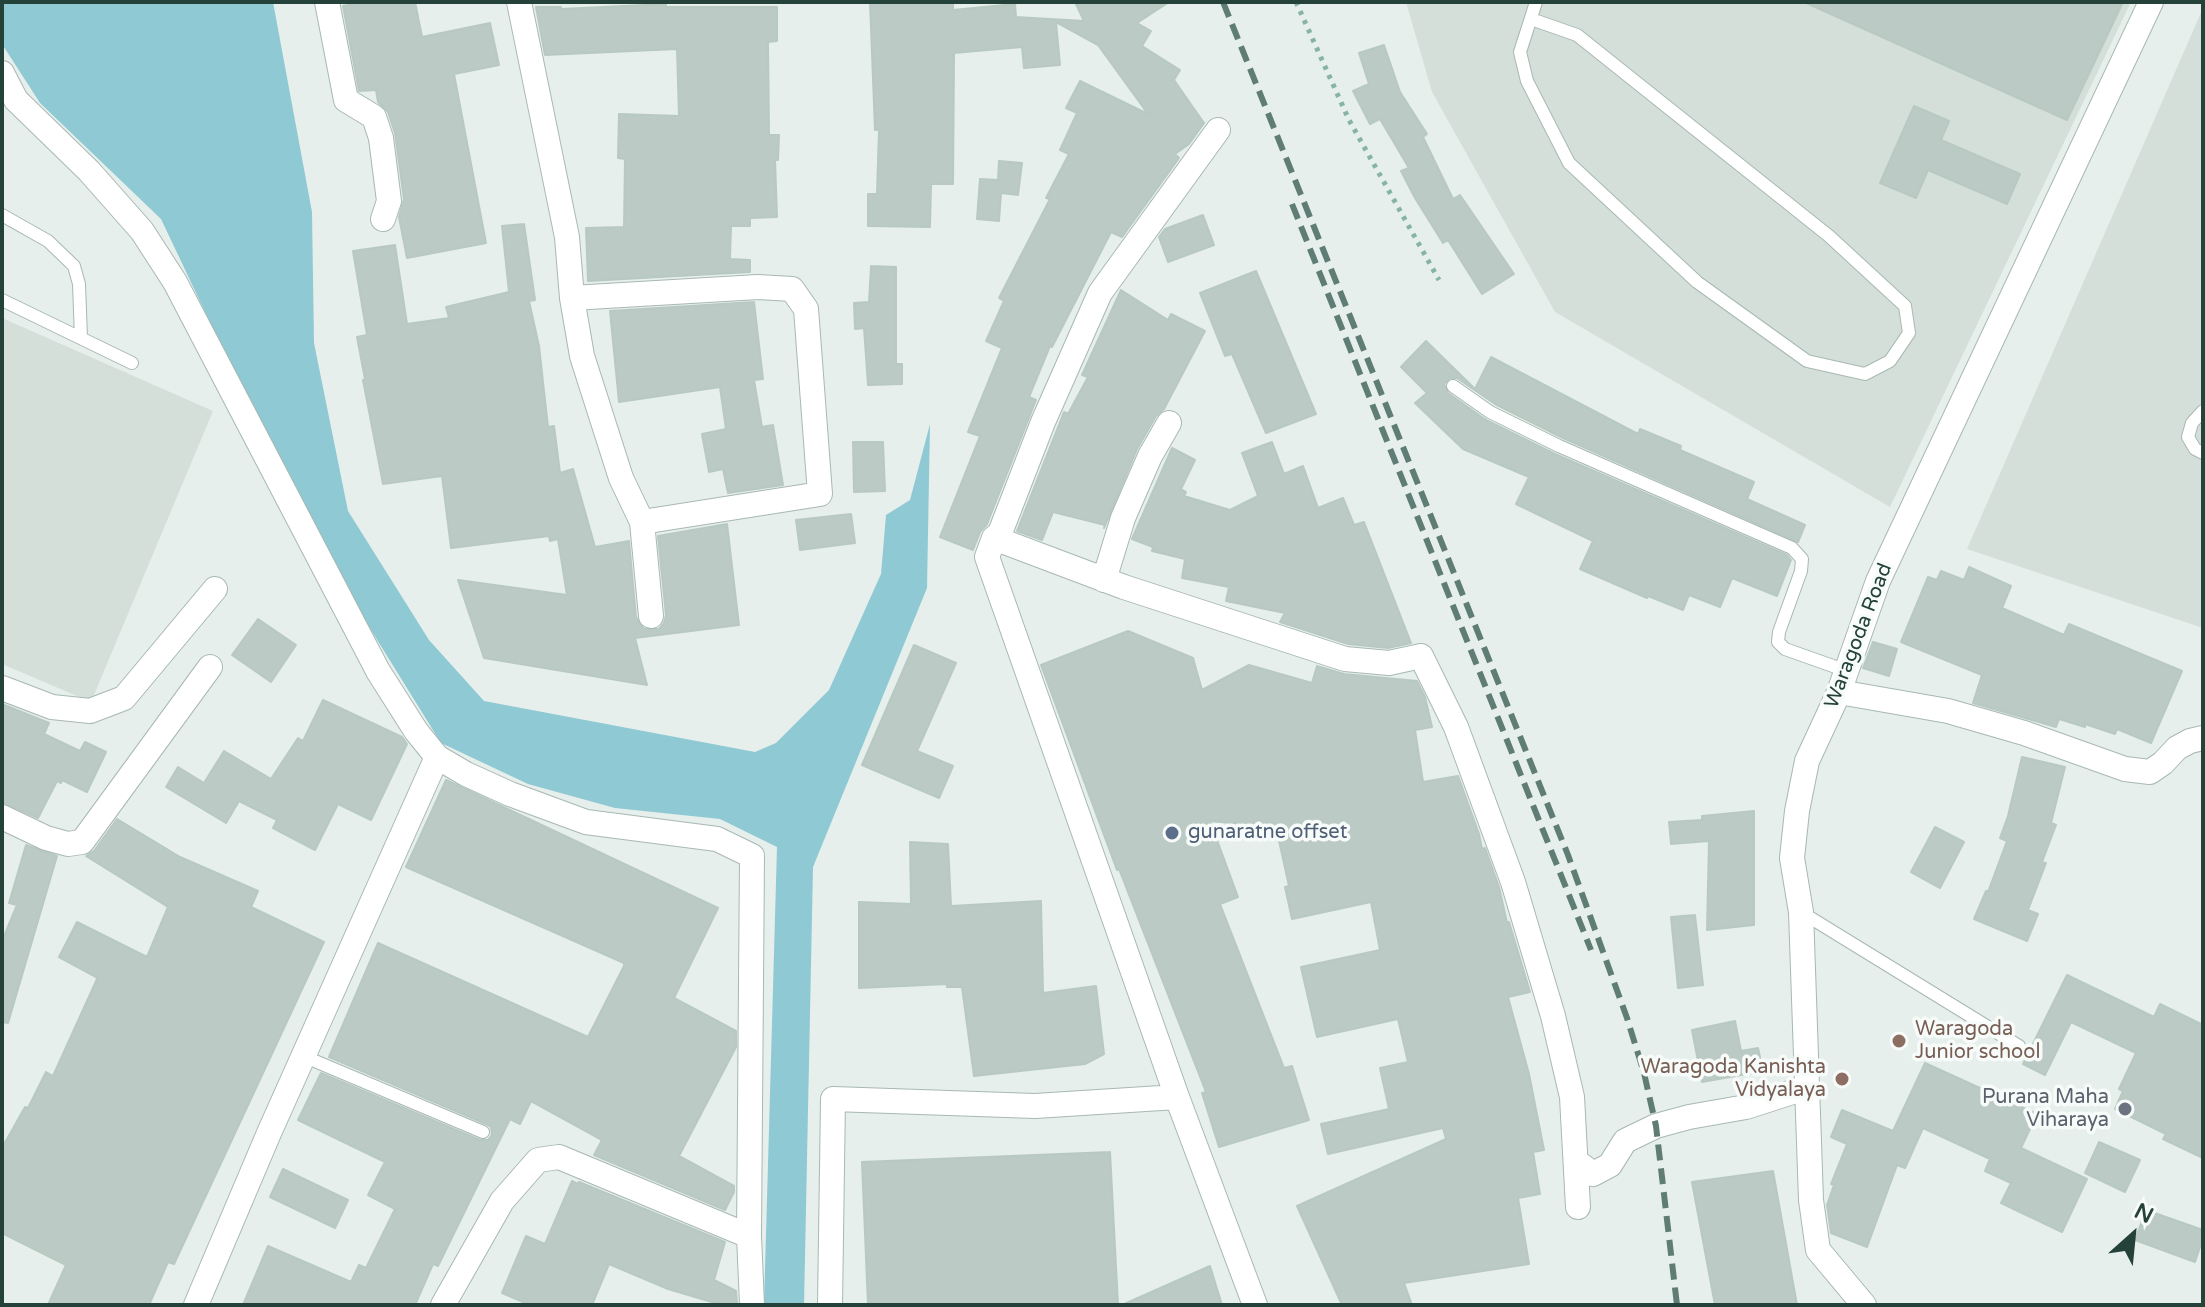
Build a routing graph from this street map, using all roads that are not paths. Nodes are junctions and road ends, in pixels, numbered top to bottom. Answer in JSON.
{"nodes":[{"id":1,"x":327,"y":2,"type":"edge"},
{"id":2,"x":519,"y":2,"type":"edge"},
{"id":3,"x":1536,"y":2,"type":"edge"},
{"id":4,"x":2151,"y":2,"type":"edge"},
{"id":5,"x":1531,"y":19,"type":"junction"},
{"id":6,"x":2,"y":73,"type":"edge"},
{"id":7,"x":1218,"y":130,"type":"dead end"},
{"id":8,"x":2,"y":215,"type":"edge"},
{"id":9,"x":383,"y":219,"type":"dead end"},
{"id":10,"x":572,"y":298,"type":"junction"},
{"id":11,"x":2,"y":300,"type":"edge"},
{"id":12,"x":81,"y":338,"type":"junction"},
{"id":13,"x":132,"y":363,"type":"dead end"},
{"id":14,"x":1453,"y":386,"type":"dead end"},
{"id":15,"x":2203,"y":411,"type":"edge"},
{"id":16,"x":1169,"y":423,"type":"dead end"},
{"id":17,"x":2203,"y":453,"type":"edge"},
{"id":18,"x":642,"y":522,"type":"junction"},
{"id":19,"x":994,"y":538,"type":"junction"},
{"id":20,"x":1104,"y":580,"type":"junction"},
{"id":21,"x":215,"y":589,"type":"dead end"},
{"id":22,"x":651,"y":616,"type":"dead end"},
{"id":23,"x":210,"y":667,"type":"dead end"},
{"id":24,"x":1843,"y":682,"type":"junction"},
{"id":25,"x":2,"y":688,"type":"edge"},
{"id":26,"x":2203,"y":738,"type":"edge"},
{"id":27,"x":437,"y":757,"type":"junction"},
{"id":28,"x":2,"y":817,"type":"edge"},
{"id":29,"x":1801,"y":912,"type":"junction"},
{"id":30,"x":2019,"y":1046,"type":"dead end"},
{"id":31,"x":303,"y":1056,"type":"junction"},
{"id":32,"x":1808,"y":1087,"type":"junction"},
{"id":33,"x":1177,"y":1097,"type":"junction"},
{"id":34,"x":483,"y":1132,"type":"dead end"},
{"id":35,"x":1576,"y":1161,"type":"junction"},
{"id":36,"x":1578,"y":1207,"type":"dead end"},
{"id":37,"x":749,"y":1236,"type":"junction"},
{"id":38,"x":196,"y":1305,"type":"edge"},
{"id":39,"x":443,"y":1305,"type":"edge"},
{"id":40,"x":752,"y":1305,"type":"edge"},
{"id":41,"x":830,"y":1305,"type":"edge"},
{"id":42,"x":1255,"y":1305,"type":"edge"},
{"id":43,"x":1864,"y":1305,"type":"edge"}],
"edges":[{"from":1,"to":9,"type":"street"},
{"from":2,"to":10,"type":"street"},
{"from":3,"to":5,"type":"lane"},
{"from":4,"to":24,"type":"street","name":"Waragoda Road"},
{"from":5,"to":5,"type":"lane"},
{"from":6,"to":27,"type":"street"},
{"from":7,"to":19,"type":"street"},
{"from":8,"to":12,"type":"lane"},
{"from":10,"to":18,"type":"street"},
{"from":10,"to":18,"type":"street"},
{"from":11,"to":12,"type":"lane"},
{"from":12,"to":13,"type":"lane"},
{"from":14,"to":24,"type":"lane"},
{"from":15,"to":17,"type":"lane"},
{"from":16,"to":20,"type":"street"},
{"from":18,"to":22,"type":"street"},
{"from":19,"to":20,"type":"street"},
{"from":19,"to":33,"type":"street"},
{"from":20,"to":35,"type":"street"},
{"from":21,"to":25,"type":"street"},
{"from":23,"to":28,"type":"street"},
{"from":24,"to":26,"type":"street"},
{"from":24,"to":29,"type":"street","name":"Waragoda Road"},
{"from":27,"to":31,"type":"street"},
{"from":27,"to":37,"type":"street"},
{"from":29,"to":30,"type":"lane"},
{"from":29,"to":32,"type":"street","name":"Waragoda Road"},
{"from":31,"to":34,"type":"lane"},
{"from":31,"to":38,"type":"street"},
{"from":32,"to":35,"type":"street"},
{"from":32,"to":43,"type":"street","name":"Waragoda Road"},
{"from":33,"to":41,"type":"street"},
{"from":33,"to":42,"type":"street"},
{"from":35,"to":36,"type":"street"},
{"from":37,"to":39,"type":"street"},
{"from":37,"to":40,"type":"street"}]}
